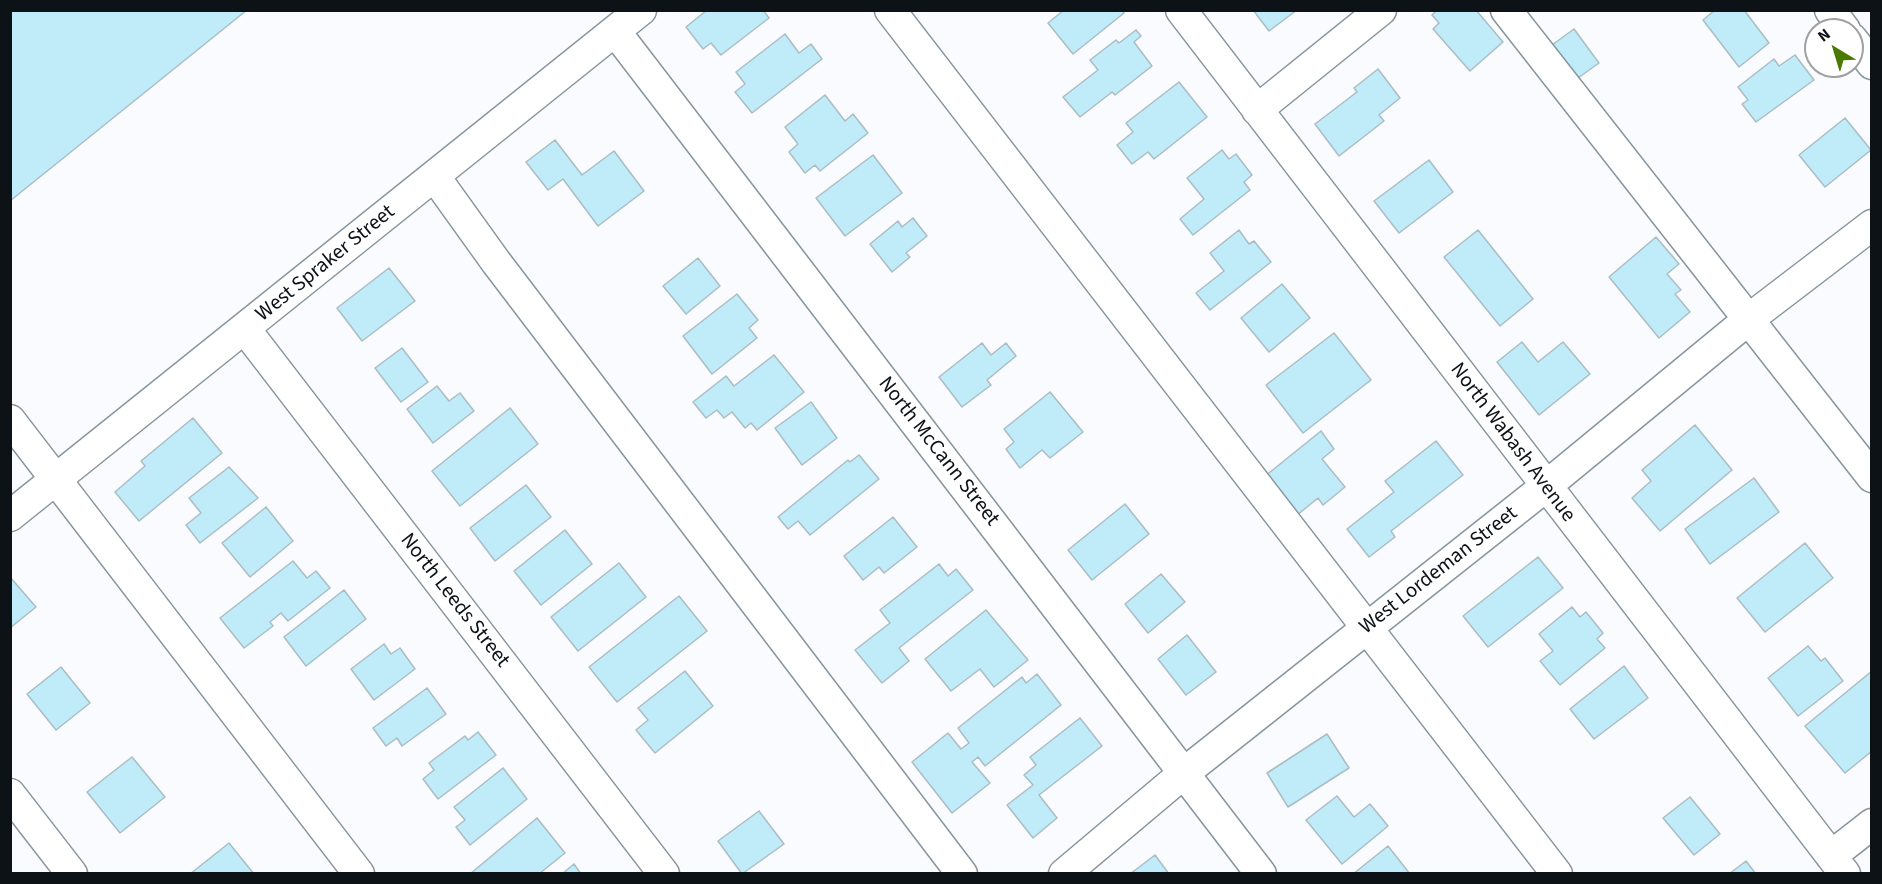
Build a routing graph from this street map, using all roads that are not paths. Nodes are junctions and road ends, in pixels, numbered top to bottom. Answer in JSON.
{"nodes":[{"id":1,"x":640,"y":10,"type":"edge"},
{"id":2,"x":890,"y":10,"type":"edge"},
{"id":3,"x":1181,"y":10,"type":"edge"},
{"id":4,"x":1381,"y":10,"type":"edge"},
{"id":5,"x":1506,"y":10,"type":"edge"},
{"id":6,"x":615,"y":31,"type":"junction"},
{"id":7,"x":1257,"y":110,"type":"junction"},
{"id":8,"x":435,"y":177,"type":"junction"},
{"id":9,"x":1872,"y":225,"type":"edge"},
{"id":10,"x":1749,"y":319,"type":"junction"},
{"id":11,"x":244,"y":329,"type":"junction"},
{"id":12,"x":10,"y":420,"type":"edge"},
{"id":13,"x":1872,"y":477,"type":"edge"},
{"id":14,"x":56,"y":480,"type":"junction"},
{"id":15,"x":1545,"y":487,"type":"junction"},
{"id":16,"x":10,"y":516,"type":"edge"},
{"id":17,"x":1368,"y":626,"type":"junction"},
{"id":18,"x":1184,"y":773,"type":"junction"},
{"id":19,"x":10,"y":794,"type":"edge"},
{"id":20,"x":1872,"y":824,"type":"edge"},
{"id":21,"x":1838,"y":865,"type":"edge"},
{"id":22,"x":72,"y":873,"type":"edge"},
{"id":23,"x":359,"y":873,"type":"edge"},
{"id":24,"x":664,"y":873,"type":"edge"},
{"id":25,"x":962,"y":873,"type":"edge"},
{"id":26,"x":1064,"y":873,"type":"edge"},
{"id":27,"x":1261,"y":873,"type":"edge"},
{"id":28,"x":1557,"y":873,"type":"edge"}],
"edges":[{"from":1,"to":6,"type":"street","name":"West Spraker Street"},
{"from":2,"to":17,"type":"street"},
{"from":3,"to":7,"type":"street","name":"North Wabash Avenue"},
{"from":4,"to":7,"type":"street"},
{"from":5,"to":10,"type":"street"},
{"from":6,"to":8,"type":"street","name":"West Spraker Street"},
{"from":6,"to":18,"type":"street","name":"North McCann Street"},
{"from":7,"to":15,"type":"street","name":"North Wabash Avenue"},
{"from":8,"to":11,"type":"street","name":"West Spraker Street"},
{"from":8,"to":25,"type":"street"},
{"from":9,"to":10,"type":"street","name":"West Lordeman Street"},
{"from":10,"to":13,"type":"street"},
{"from":10,"to":15,"type":"street","name":"West Lordeman Street"},
{"from":11,"to":14,"type":"street","name":"West Spraker Street"},
{"from":11,"to":24,"type":"street","name":"North Leeds Street"},
{"from":12,"to":14,"type":"street"},
{"from":14,"to":16,"type":"street","name":"West Spraker Street"},
{"from":14,"to":23,"type":"street"},
{"from":15,"to":17,"type":"street","name":"West Lordeman Street"},
{"from":15,"to":21,"type":"street","name":"North Wabash Avenue"},
{"from":17,"to":18,"type":"street","name":"West Lordeman Street"},
{"from":17,"to":28,"type":"street"},
{"from":18,"to":26,"type":"street","name":"West Lordeman Street"},
{"from":18,"to":27,"type":"street","name":"North McCann Street"},
{"from":19,"to":22,"type":"street"},
{"from":20,"to":21,"type":"street"}]}
